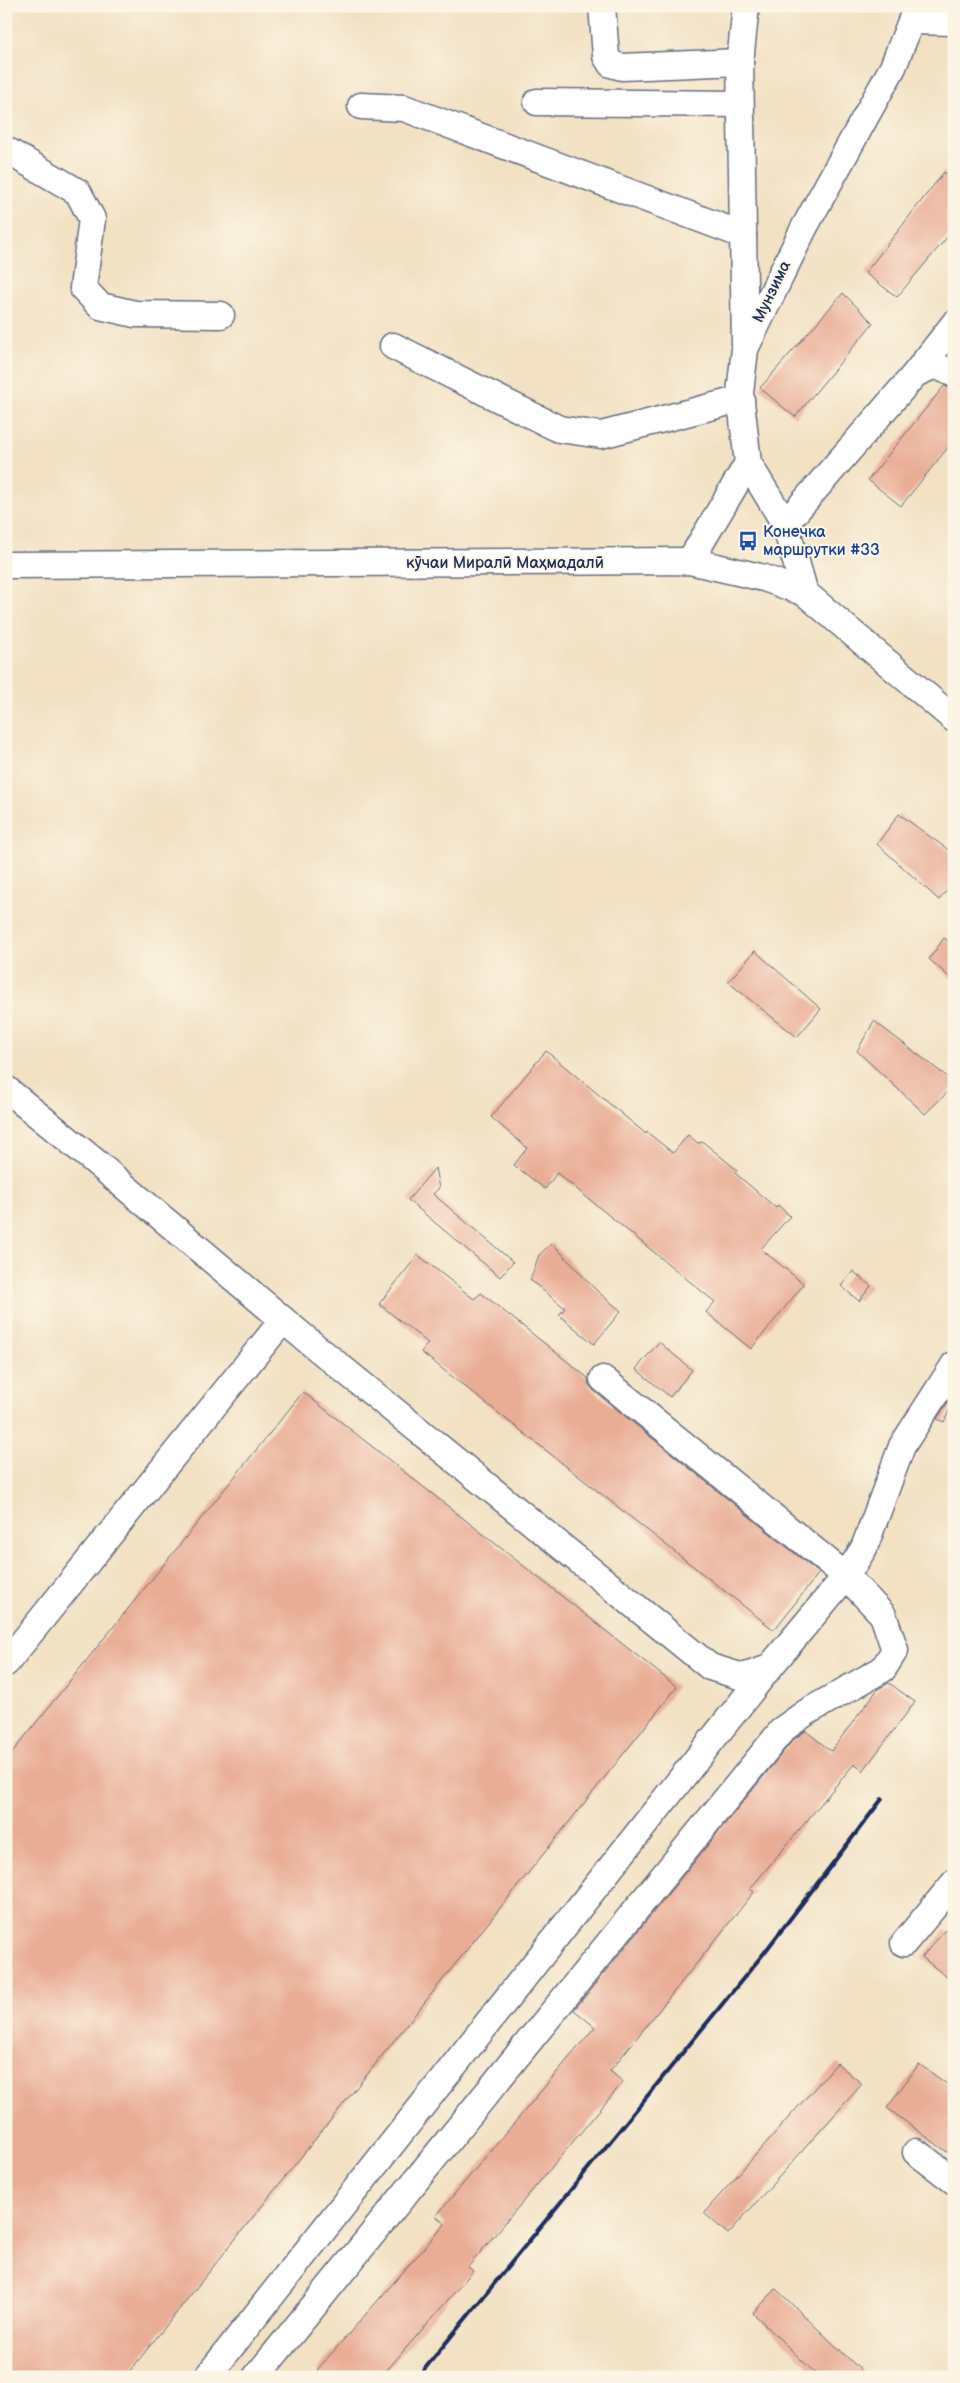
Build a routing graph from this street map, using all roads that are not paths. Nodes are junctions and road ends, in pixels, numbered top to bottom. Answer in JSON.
{"nodes":[{"id":1,"x":602,"y":6,"type":"edge"},
{"id":2,"x":746,"y":6,"type":"edge"},
{"id":3,"x":914,"y":13,"type":"edge"},
{"id":4,"x":954,"y":22,"type":"edge"},
{"id":5,"x":740,"y":62,"type":"junction"},
{"id":6,"x":537,"y":102,"type":"dead end"},
{"id":7,"x":740,"y":104,"type":"junction"},
{"id":8,"x":361,"y":106,"type":"dead end"},
{"id":9,"x":6,"y":150,"type":"edge"},
{"id":10,"x":743,"y":235,"type":"junction"},
{"id":11,"x":221,"y":315,"type":"dead end"},
{"id":12,"x":954,"y":324,"type":"edge"},
{"id":13,"x":394,"y":346,"type":"dead end"},
{"id":14,"x":745,"y":349,"type":"junction"},
{"id":15,"x":915,"y":374,"type":"junction"},
{"id":16,"x":954,"y":374,"type":"edge"},
{"id":17,"x":741,"y":400,"type":"junction"},
{"id":18,"x":748,"y":463,"type":"junction"},
{"id":19,"x":785,"y":524,"type":"junction"},
{"id":20,"x":690,"y":561,"type":"junction"},
{"id":21,"x":6,"y":565,"type":"edge"},
{"id":22,"x":805,"y":593,"type":"junction"},
{"id":23,"x":954,"y":719,"type":"edge"},
{"id":24,"x":6,"y":1089,"type":"edge"},
{"id":25,"x":283,"y":1320,"type":"junction"},
{"id":26,"x":954,"y":1365,"type":"edge"},
{"id":27,"x":603,"y":1379,"type":"dead end"},
{"id":28,"x":846,"y":1576,"type":"junction"},
{"id":29,"x":6,"y":1663,"type":"edge"},
{"id":30,"x":769,"y":1668,"type":"junction"},
{"id":31,"x":954,"y":1883,"type":"edge"},
{"id":32,"x":904,"y":1943,"type":"dead end"},
{"id":33,"x":916,"y":2152,"type":"dead end"},
{"id":34,"x":954,"y":2181,"type":"edge"},
{"id":35,"x":207,"y":2377,"type":"edge"},
{"id":36,"x":256,"y":2377,"type":"edge"}],
"edges":[{"from":1,"to":5,"type":"street"},
{"from":2,"to":5,"type":"street"},
{"from":3,"to":4,"type":"street"},
{"from":3,"to":14,"type":"street","name":"Мунзима"},
{"from":5,"to":7,"type":"street"},
{"from":6,"to":7,"type":"street"},
{"from":7,"to":10,"type":"street"},
{"from":8,"to":10,"type":"street"},
{"from":9,"to":11,"type":"street"},
{"from":10,"to":14,"type":"street"},
{"from":12,"to":15,"type":"street"},
{"from":13,"to":17,"type":"street"},
{"from":14,"to":17,"type":"street","name":"Мунзима"},
{"from":15,"to":16,"type":"street"},
{"from":15,"to":19,"type":"street"},
{"from":17,"to":18,"type":"street","name":"Мунзима"},
{"from":18,"to":19,"type":"street","name":"Мунзима"},
{"from":18,"to":20,"type":"street"},
{"from":19,"to":22,"type":"street","name":"Мунзима"},
{"from":20,"to":21,"type":"street","name":"кӯчаи Миралӣ Маҳмадалӣ"},
{"from":20,"to":22,"type":"street","name":"кӯчаи Миралӣ Маҳмадалӣ"},
{"from":22,"to":23,"type":"street","name":"кӯчаи Миралӣ Маҳмадалӣ"},
{"from":24,"to":25,"type":"street"},
{"from":25,"to":29,"type":"street"},
{"from":25,"to":30,"type":"street"},
{"from":26,"to":28,"type":"street"},
{"from":27,"to":28,"type":"street"},
{"from":28,"to":30,"type":"street"},
{"from":28,"to":36,"type":"street"},
{"from":30,"to":35,"type":"street"},
{"from":31,"to":32,"type":"street"},
{"from":33,"to":34,"type":"street"}]}
